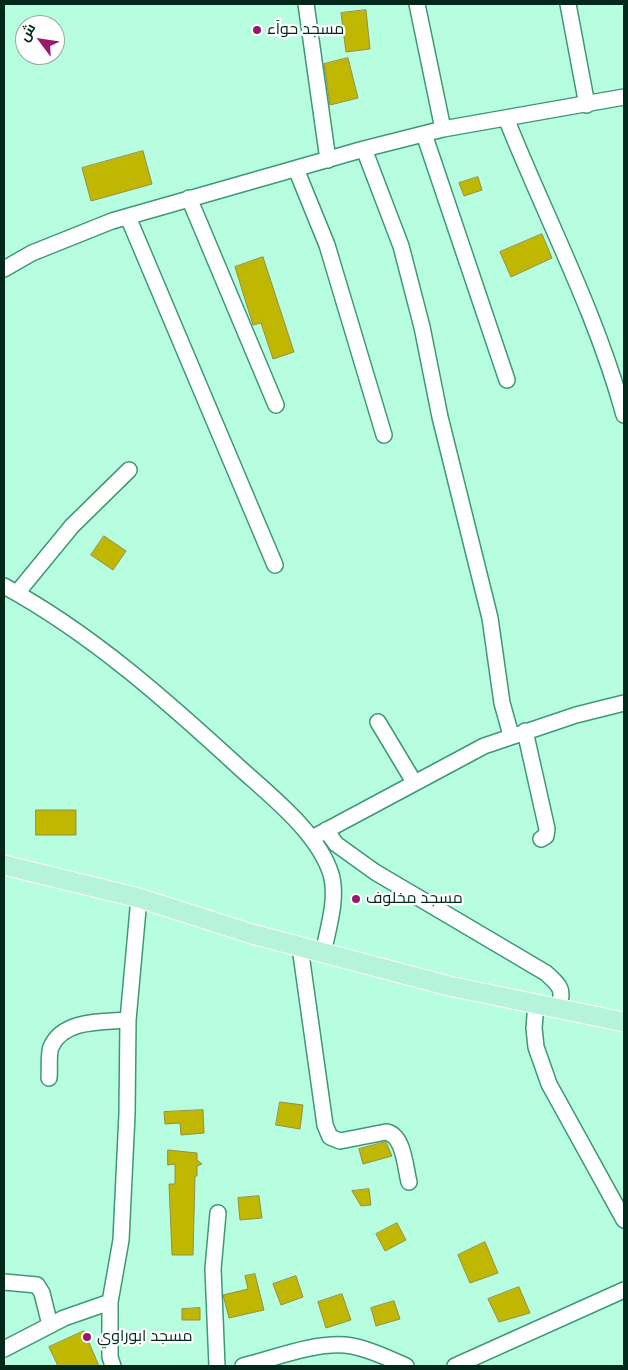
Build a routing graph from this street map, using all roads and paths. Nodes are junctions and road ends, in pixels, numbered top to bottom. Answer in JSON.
{"nodes":[{"id":1,"x":306,"y":4,"type":"edge"},
{"id":2,"x":417,"y":4,"type":"edge"},
{"id":3,"x":568,"y":4,"type":"edge"},
{"id":4,"x":624,"y":97,"type":"edge"},
{"id":5,"x":587,"y":105,"type":"junction"},
{"id":6,"x":506,"y":118,"type":"junction"},
{"id":7,"x":443,"y":129,"type":"junction"},
{"id":8,"x":424,"y":134,"type":"junction"},
{"id":9,"x":364,"y":149,"type":"junction"},
{"id":10,"x":328,"y":160,"type":"junction"},
{"id":11,"x":296,"y":169,"type":"junction"},
{"id":12,"x":189,"y":198,"type":"junction"},
{"id":13,"x":128,"y":217,"type":"junction"},
{"id":14,"x":4,"y":269,"type":"edge"},
{"id":15,"x":507,"y":380,"type":"dead end"},
{"id":16,"x":276,"y":405,"type":"dead end"},
{"id":17,"x":624,"y":415,"type":"edge"},
{"id":18,"x":384,"y":435,"type":"dead end"},
{"id":19,"x":128,"y":470,"type":"dead end"},
{"id":20,"x":275,"y":565,"type":"dead end"},
{"id":21,"x":10,"y":590,"type":"edge"},
{"id":22,"x":624,"y":703,"type":"edge"},
{"id":23,"x":378,"y":722,"type":"dead end"},
{"id":24,"x":518,"y":733,"type":"junction"},
{"id":25,"x":414,"y":782,"type":"junction"},
{"id":26,"x":326,"y":830,"type":"junction"},
{"id":27,"x":312,"y":838,"type":"junction"},
{"id":28,"x":541,"y":839,"type":"dead end"},
{"id":29,"x":4,"y":865,"type":"edge"},
{"id":30,"x":139,"y":898,"type":"junction"},
{"id":31,"x":300,"y":947,"type":"junction"},
{"id":32,"x":323,"y":953,"type":"junction"},
{"id":33,"x":536,"y":1004,"type":"junction"},
{"id":34,"x":559,"y":1008,"type":"junction"},
{"id":35,"x":128,"y":1020,"type":"junction"},
{"id":36,"x":624,"y":1022,"type":"edge"},
{"id":37,"x":49,"y":1078,"type":"dead end"},
{"id":38,"x":409,"y":1182,"type":"dead end"},
{"id":39,"x":218,"y":1213,"type":"dead end"},
{"id":40,"x":624,"y":1220,"type":"edge"},
{"id":41,"x":4,"y":1282,"type":"edge"},
{"id":42,"x":624,"y":1290,"type":"edge"},
{"id":43,"x":110,"y":1302,"type":"junction"},
{"id":44,"x":50,"y":1325,"type":"junction"},
{"id":45,"x":4,"y":1349,"type":"edge"},
{"id":46,"x":113,"y":1366,"type":"edge"},
{"id":47,"x":216,"y":1366,"type":"edge"},
{"id":48,"x":243,"y":1366,"type":"edge"},
{"id":49,"x":406,"y":1366,"type":"edge"},
{"id":50,"x":455,"y":1366,"type":"edge"}],
"edges":[{"from":1,"to":10,"type":"street"},
{"from":2,"to":7,"type":"street"},
{"from":3,"to":5,"type":"street"},
{"from":4,"to":5,"type":"street"},
{"from":5,"to":6,"type":"street"},
{"from":6,"to":7,"type":"street"},
{"from":6,"to":17,"type":"street"},
{"from":7,"to":8,"type":"street"},
{"from":8,"to":9,"type":"street"},
{"from":8,"to":15,"type":"street"},
{"from":9,"to":10,"type":"street"},
{"from":9,"to":24,"type":"street"},
{"from":10,"to":11,"type":"street"},
{"from":11,"to":12,"type":"street"},
{"from":11,"to":18,"type":"street"},
{"from":12,"to":13,"type":"street"},
{"from":12,"to":16,"type":"street"},
{"from":13,"to":14,"type":"street"},
{"from":13,"to":20,"type":"street"},
{"from":19,"to":21,"type":"street"},
{"from":21,"to":27,"type":"street"},
{"from":22,"to":24,"type":"street"},
{"from":23,"to":25,"type":"street"},
{"from":24,"to":25,"type":"street"},
{"from":24,"to":28,"type":"street"},
{"from":25,"to":26,"type":"street"},
{"from":26,"to":27,"type":"street"},
{"from":26,"to":34,"type":"street"},
{"from":27,"to":32,"type":"street"},
{"from":29,"to":30,"type":"main road"},
{"from":30,"to":31,"type":"main road"},
{"from":30,"to":35,"type":"street"},
{"from":31,"to":32,"type":"main road"},
{"from":31,"to":38,"type":"street"},
{"from":32,"to":33,"type":"main road"},
{"from":33,"to":34,"type":"main road"},
{"from":33,"to":40,"type":"street"},
{"from":34,"to":36,"type":"main road"},
{"from":35,"to":37,"type":"street"},
{"from":35,"to":43,"type":"street"},
{"from":39,"to":47,"type":"street"},
{"from":41,"to":44,"type":"street"},
{"from":42,"to":50,"type":"street"},
{"from":43,"to":44,"type":"street"},
{"from":43,"to":46,"type":"street"},
{"from":44,"to":45,"type":"street"},
{"from":48,"to":49,"type":"street"}]}
